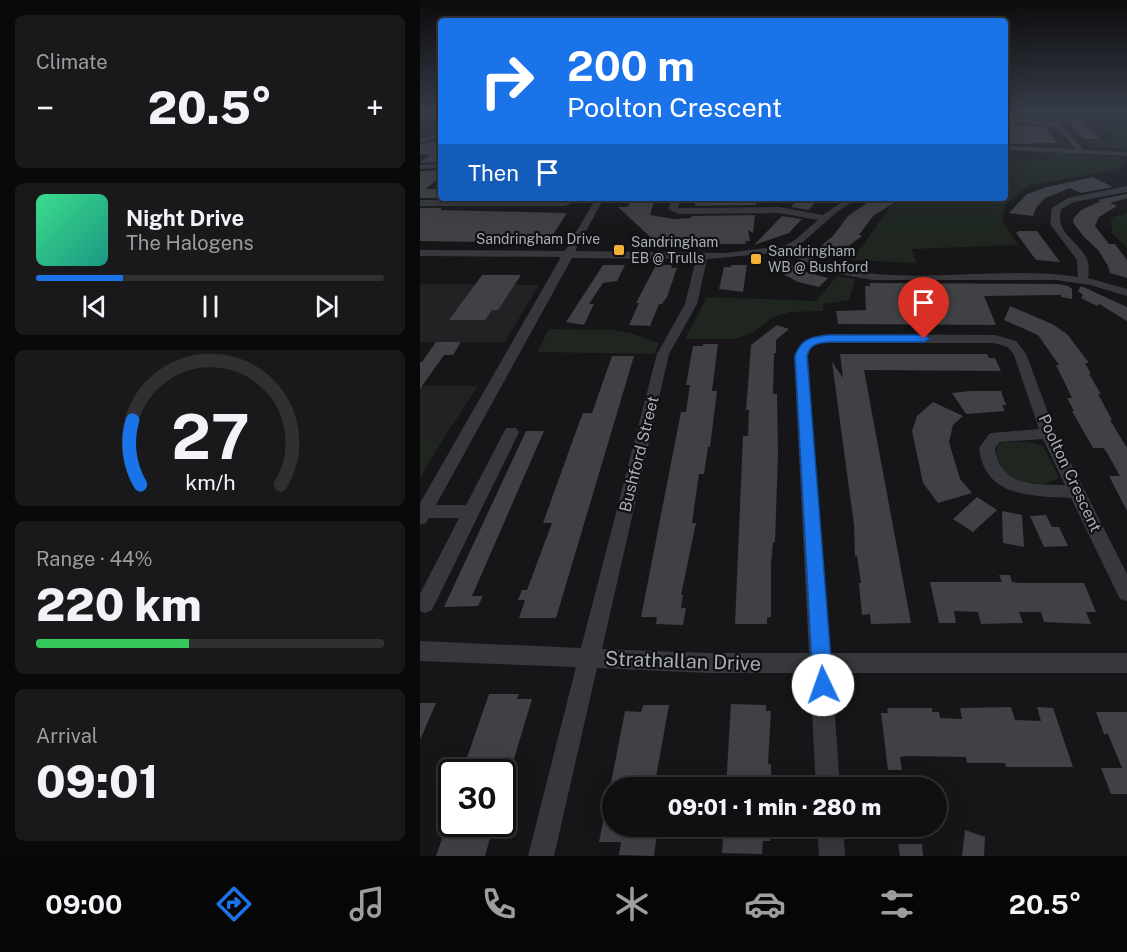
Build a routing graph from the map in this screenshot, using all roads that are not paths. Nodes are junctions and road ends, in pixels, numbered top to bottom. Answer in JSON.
{"nodes":[{"id":1,"x":1103,"y":153,"type":"edge"},
{"id":2,"x":1127,"y":154,"type":"edge"},
{"id":3,"x":438,"y":166,"type":"edge"},
{"id":4,"x":420,"y":167,"type":"edge"},
{"id":5,"x":1127,"y":189,"type":"edge"},
{"id":6,"x":476,"y":201,"type":"edge"},
{"id":7,"x":571,"y":201,"type":"edge"},
{"id":8,"x":598,"y":201,"type":"edge"},
{"id":9,"x":675,"y":201,"type":"edge"},
{"id":10,"x":849,"y":201,"type":"edge"},
{"id":11,"x":420,"y":203,"type":"edge"},
{"id":12,"x":825,"y":218,"type":"junction"},
{"id":13,"x":787,"y":249,"type":"junction"},
{"id":14,"x":420,"y":253,"type":"edge"},
{"id":15,"x":567,"y":254,"type":"junction"},
{"id":16,"x":702,"y":255,"type":"junction"},
{"id":17,"x":1083,"y":279,"type":"junction"},
{"id":18,"x":1127,"y":293,"type":"edge"},
{"id":19,"x":511,"y":432,"type":"dead end"},
{"id":20,"x":1048,"y":434,"type":"junction"},
{"id":21,"x":1077,"y":492,"type":"junction"},
{"id":22,"x":471,"y":512,"type":"junction"},
{"id":23,"x":422,"y":514,"type":"edge"},
{"id":24,"x":1127,"y":593,"type":"edge"},
{"id":25,"x":425,"y":604,"type":"dead end"},
{"id":26,"x":420,"y":651,"type":"edge"},
{"id":27,"x":589,"y":658,"type":"junction"},
{"id":28,"x":1127,"y":663,"type":"edge"},
{"id":29,"x":821,"y":664,"type":"junction"},
{"id":30,"x":827,"y":777,"type":"edge"},
{"id":31,"x":831,"y":837,"type":"edge"},
{"id":32,"x":541,"y":856,"type":"edge"},
{"id":33,"x":832,"y":856,"type":"edge"}],
"edges":[{"from":1,"to":2,"type":"street"},
{"from":3,"to":4,"type":"street"},
{"from":5,"to":17,"type":"street"},
{"from":6,"to":7,"type":"street"},
{"from":6,"to":11,"type":"street"},
{"from":8,"to":15,"type":"street"},
{"from":9,"to":12,"type":"street"},
{"from":10,"to":12,"type":"street","name":"Sandringham Drive"},
{"from":12,"to":13,"type":"street","name":"Sandringham Drive"},
{"from":13,"to":16,"type":"street","name":"Sandringham Drive"},
{"from":13,"to":17,"type":"street"},
{"from":14,"to":15,"type":"street","name":"Sandringham Drive"},
{"from":15,"to":16,"type":"street","name":"Sandringham Drive"},
{"from":15,"to":23,"type":"street"},
{"from":16,"to":27,"type":"street","name":"Bushford Street"},
{"from":17,"to":18,"type":"street"},
{"from":19,"to":22,"type":"street"},
{"from":20,"to":21,"type":"street","name":"Poolton Crescent"},
{"from":20,"to":21,"type":"street"},
{"from":20,"to":29,"type":"street","name":"Poolton Crescent"},
{"from":21,"to":24,"type":"street","name":"Poolton Crescent"},
{"from":22,"to":23,"type":"street"},
{"from":22,"to":25,"type":"street"},
{"from":26,"to":27,"type":"street","name":"Strathallan Drive"},
{"from":27,"to":29,"type":"street","name":"Strathallan Drive"},
{"from":27,"to":32,"type":"street","name":"Bushford Street"},
{"from":28,"to":29,"type":"street","name":"Strathallan Drive"},
{"from":29,"to":30,"type":"street"},
{"from":31,"to":33,"type":"street"}]}
